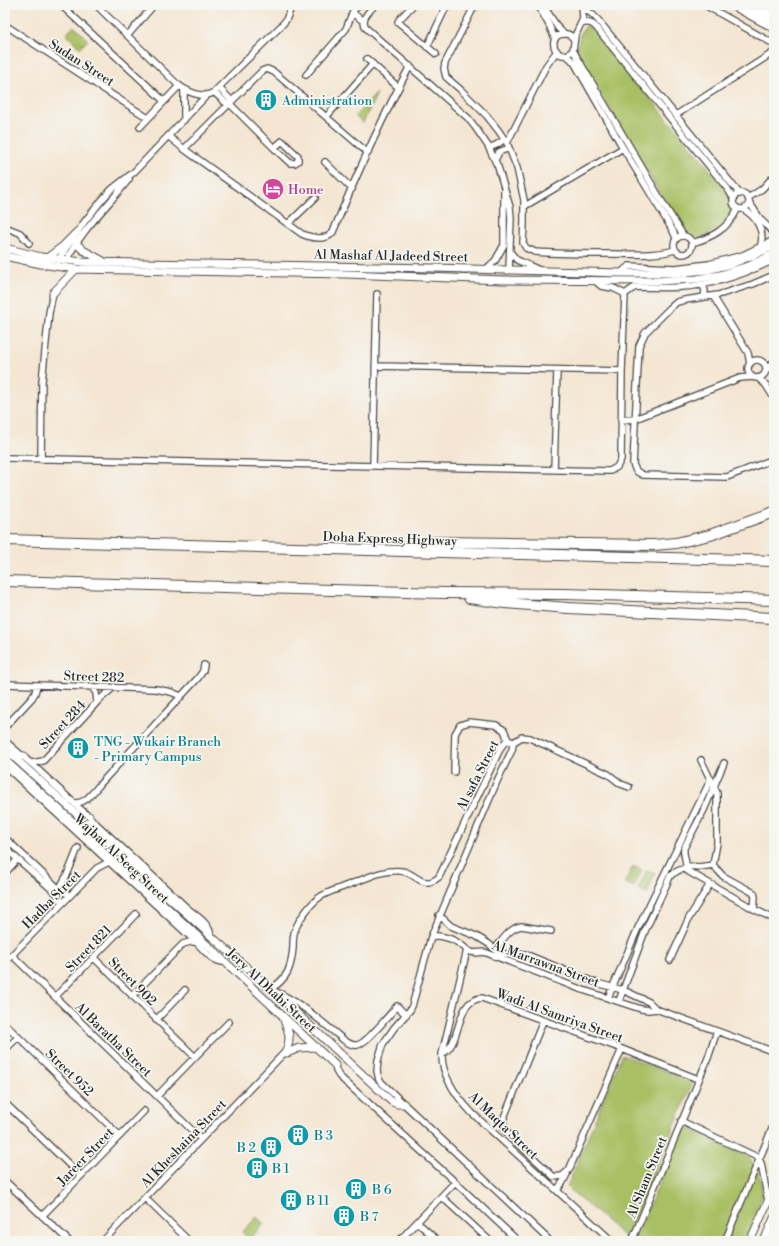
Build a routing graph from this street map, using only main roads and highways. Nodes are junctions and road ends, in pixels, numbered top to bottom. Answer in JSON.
{"nodes":[{"id":1,"x":774,"y":512,"type":"edge"},
{"id":2,"x":5,"y":540,"type":"edge"},
{"id":3,"x":394,"y":551,"type":"junction"},
{"id":4,"x":774,"y":561,"type":"edge"},
{"id":5,"x":5,"y":581,"type":"edge"},
{"id":6,"x":444,"y":593,"type":"junction"},
{"id":7,"x":774,"y":600,"type":"edge"},
{"id":8,"x":774,"y":618,"type":"edge"}],
"edges":[{"from":1,"to":3,"type":"highway"},
{"from":2,"to":3,"type":"highway","name":"Doha Express Highway"},
{"from":3,"to":4,"type":"highway","name":"Doha Express Highway"},
{"from":5,"to":6,"type":"highway"},
{"from":6,"to":7,"type":"highway"},
{"from":6,"to":8,"type":"highway"}]}
